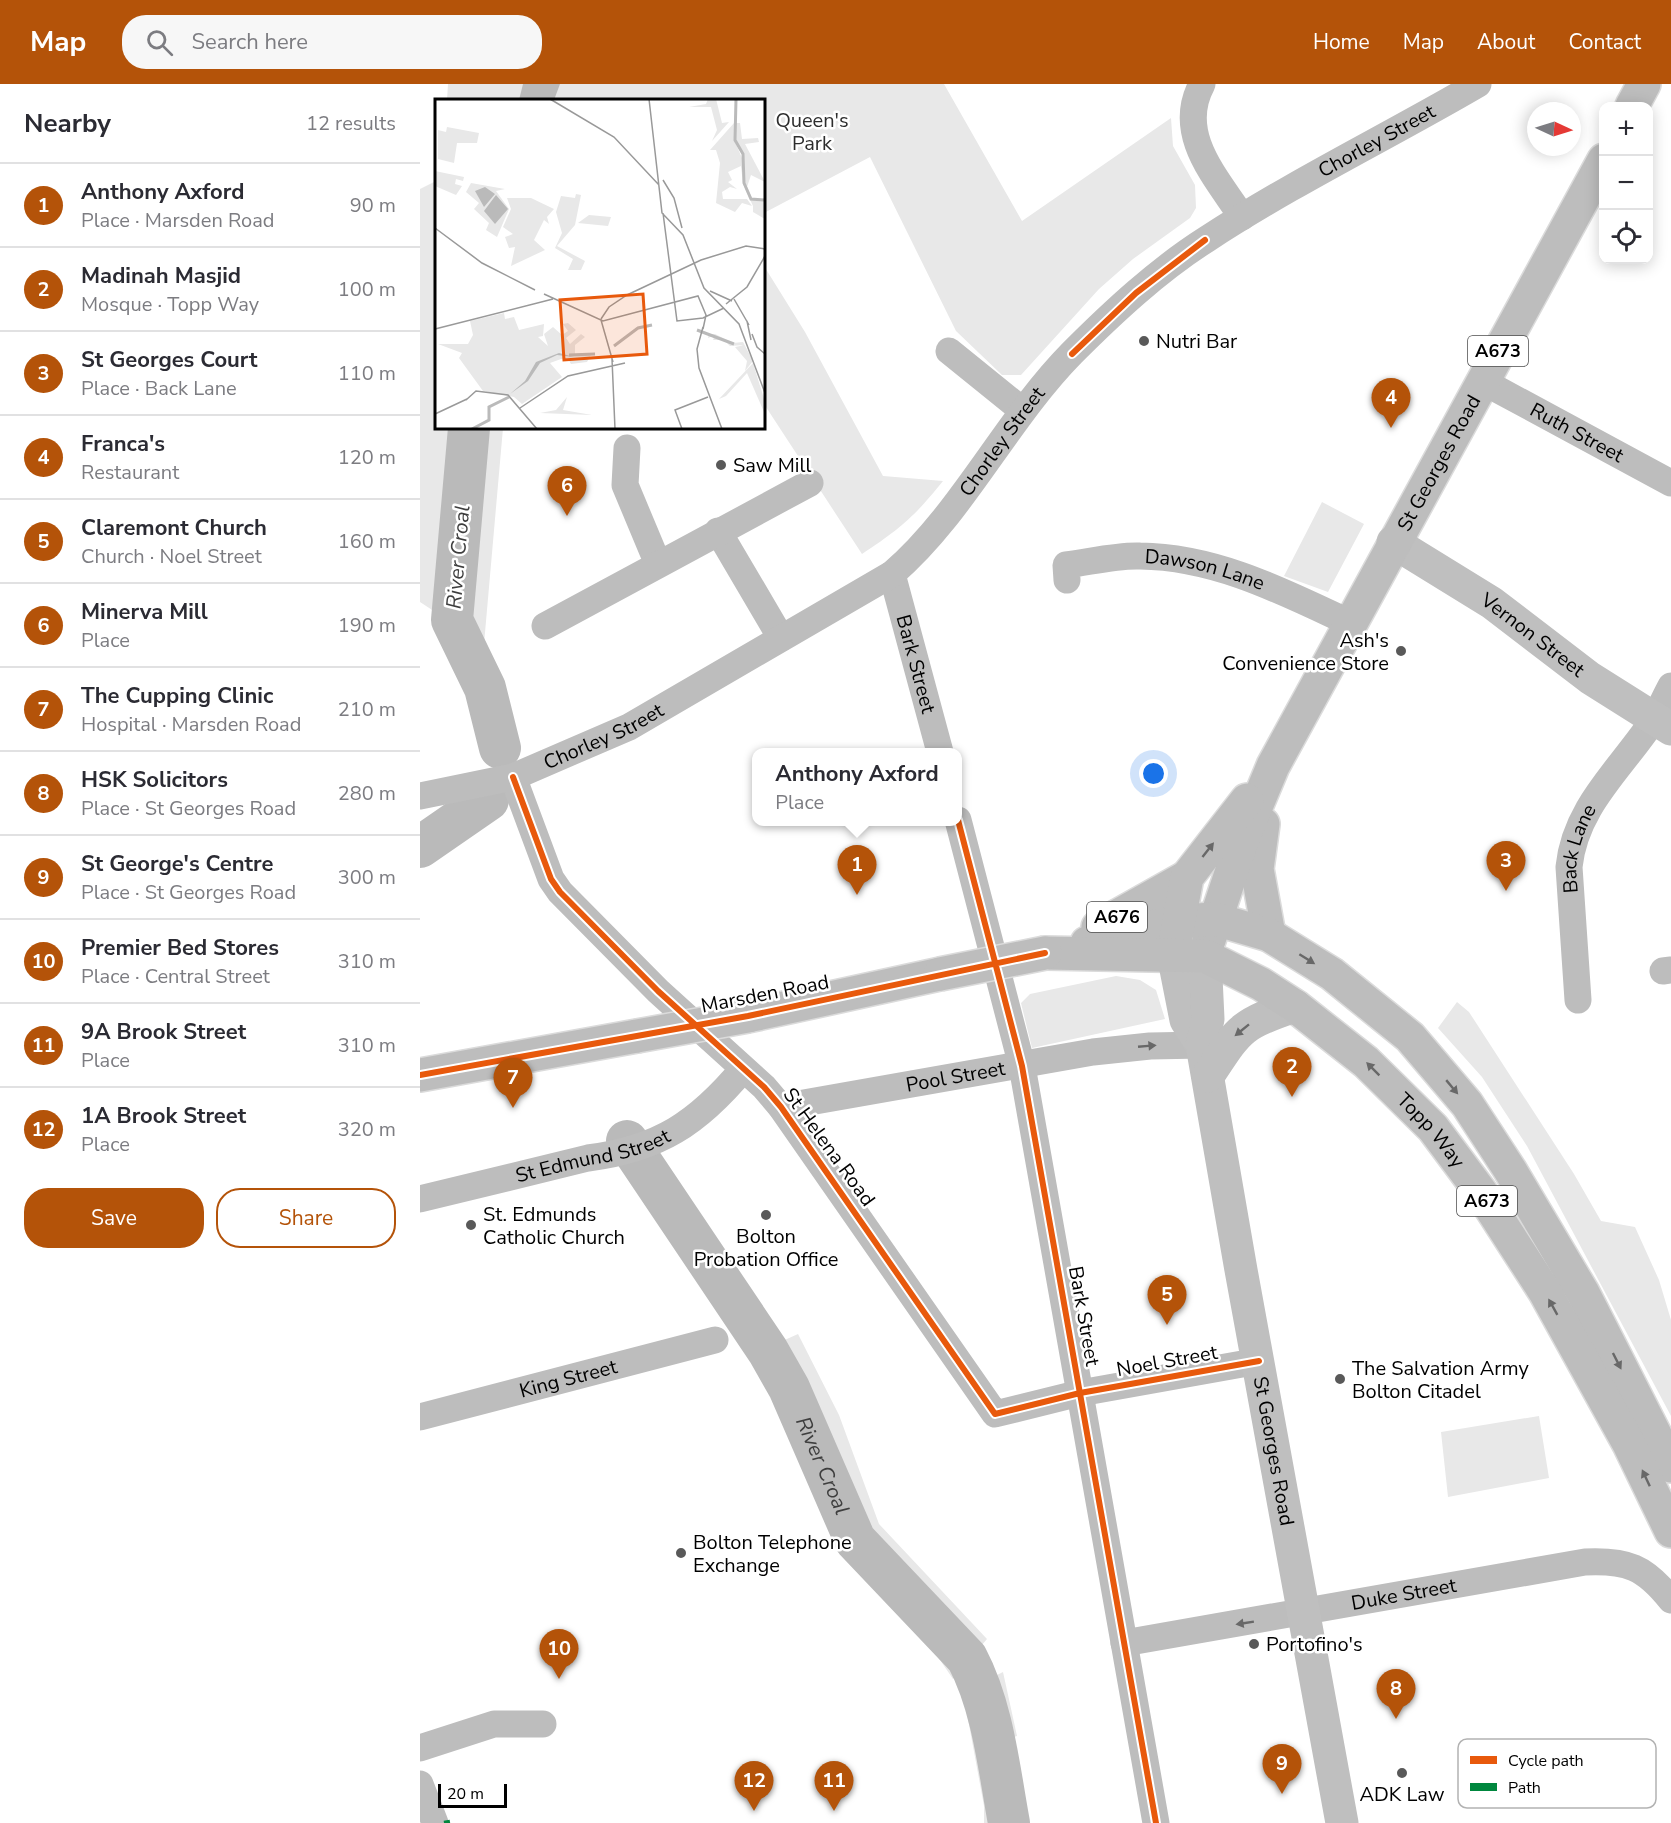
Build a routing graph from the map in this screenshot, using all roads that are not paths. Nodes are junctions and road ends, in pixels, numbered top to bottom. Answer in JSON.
{"nodes":[{"id":1,"x":1202,"y":84,"type":"edge"},
{"id":2,"x":1478,"y":84,"type":"edge"},
{"id":3,"x":1599,"y":169,"type":"edge"},
{"id":4,"x":1242,"y":218,"type":"junction"},
{"id":5,"x":949,"y":351,"type":"dead end"},
{"id":6,"x":1482,"y":381,"type":"junction"},
{"id":7,"x":1022,"y":410,"type":"junction"},
{"id":8,"x":627,"y":448,"type":"dead end"},
{"id":9,"x":810,"y":483,"type":"dead end"},
{"id":10,"x":1671,"y":483,"type":"edge"},
{"id":11,"x":718,"y":531,"type":"junction"},
{"id":12,"x":1393,"y":542,"type":"junction"},
{"id":13,"x":658,"y":564,"type":"junction"},
{"id":14,"x":892,"y":574,"type":"junction"},
{"id":15,"x":1067,"y":580,"type":"dead end"},
{"id":16,"x":1350,"y":623,"type":"junction"},
{"id":17,"x":545,"y":626,"type":"dead end"},
{"id":18,"x":780,"y":638,"type":"junction"},
{"id":19,"x":1671,"y":686,"type":"edge"},
{"id":20,"x":1662,"y":724,"type":"edge"},
{"id":21,"x":939,"y":748,"type":"edge"},
{"id":22,"x":1273,"y":766,"type":"junction"},
{"id":23,"x":511,"y":781,"type":"junction"},
{"id":24,"x":420,"y":796,"type":"edge"},
{"id":25,"x":959,"y":826,"type":"edge"},
{"id":26,"x":1187,"y":877,"type":"junction"},
{"id":27,"x":1215,"y":919,"type":"junction"},
{"id":28,"x":1177,"y":921,"type":"junction"},
{"id":29,"x":1269,"y":935,"type":"junction"},
{"id":30,"x":1045,"y":953,"type":"junction"},
{"id":31,"x":1189,"y":955,"type":"junction"},
{"id":32,"x":1578,"y":1000,"type":"dead end"},
{"id":33,"x":1295,"y":1006,"type":"junction"},
{"id":34,"x":1205,"y":1060,"type":"junction"},
{"id":35,"x":1022,"y":1066,"type":"junction"},
{"id":36,"x":743,"y":1069,"type":"junction"},
{"id":37,"x":420,"y":1076,"type":"edge"},
{"id":38,"x":781,"y":1107,"type":"junction"},
{"id":39,"x":420,"y":1199,"type":"edge"},
{"id":40,"x":715,"y":1340,"type":"dead end"},
{"id":41,"x":1259,"y":1361,"type":"junction"},
{"id":42,"x":1080,"y":1394,"type":"junction"},
{"id":43,"x":995,"y":1414,"type":"joint"},
{"id":44,"x":420,"y":1417,"type":"edge"},
{"id":45,"x":1671,"y":1466,"type":"edge"},
{"id":46,"x":1671,"y":1531,"type":"edge"},
{"id":47,"x":1671,"y":1600,"type":"edge"},
{"id":48,"x":1303,"y":1614,"type":"junction"},
{"id":49,"x":1124,"y":1643,"type":"junction"},
{"id":50,"x":543,"y":1724,"type":"dead end"},
{"id":51,"x":420,"y":1748,"type":"edge"},
{"id":52,"x":420,"y":1784,"type":"edge"},
{"id":53,"x":435,"y":1823,"type":"edge"},
{"id":54,"x":1155,"y":1823,"type":"edge"},
{"id":55,"x":1342,"y":1823,"type":"edge"}],
"edges":[{"from":1,"to":4,"type":"street"},
{"from":2,"to":4,"type":"street","name":"Chorley Street"},
{"from":3,"to":6,"type":"main road","name":"St Georges Road","number":"A673"},
{"from":4,"to":7,"type":"street","name":"Chorley Street"},
{"from":5,"to":7,"type":"street"},
{"from":6,"to":10,"type":"street","name":"Ruth Street"},
{"from":6,"to":12,"type":"main road","name":"St Georges Road","number":"A673"},
{"from":7,"to":14,"type":"street","name":"Chorley Street"},
{"from":8,"to":13,"type":"street"},
{"from":9,"to":11,"type":"street"},
{"from":11,"to":13,"type":"street"},
{"from":11,"to":18,"type":"street"},
{"from":12,"to":16,"type":"main road","name":"St Georges Road","number":"A673"},
{"from":12,"to":20,"type":"main road","name":"Vernon Street"},
{"from":13,"to":17,"type":"street"},
{"from":14,"to":18,"type":"street","name":"Chorley Street"},
{"from":14,"to":21,"type":"street","name":"Bark Street"},
{"from":15,"to":16,"type":"street","name":"Dawson Lane"},
{"from":16,"to":22,"type":"main road","name":"St Georges Road","number":"A673"},
{"from":18,"to":23,"type":"street","name":"Chorley Street"},
{"from":19,"to":20,"type":"street","name":"Back Lane"},
{"from":20,"to":32,"type":"street","name":"Back Lane"},
{"from":26,"to":22,"type":"main road","name":"St Georges Road","number":"A673","one_way":true},
{"from":22,"to":27,"type":"main road","name":"St Georges Road","number":"A673"},
{"from":22,"to":29,"type":"main road","number":"A673"},
{"from":23,"to":24,"type":"street","name":"Chorley Street"},
{"from":23,"to":36,"type":"street","name":"St Helena Road"},
{"from":25,"to":35,"type":"street","name":"Bark Street"},
{"from":26,"to":28,"type":"main road","name":"St Georges Road","number":"A673"},
{"from":26,"to":30,"type":"main road","number":"A676"},
{"from":27,"to":28,"type":"main road","name":"Marsden Road","number":"A673"},
{"from":27,"to":29,"type":"main road","name":"Topp Way","number":"A673"},
{"from":27,"to":31,"type":"main road","name":"St Georges Road","number":"A673"},
{"from":28,"to":30,"type":"main road","name":"Marsden Road","number":"A676"},
{"from":28,"to":31,"type":"main road","name":"St Georges Road"},
{"from":29,"to":45,"type":"main road","name":"Topp Way","number":"A673","one_way":true},
{"from":30,"to":31,"type":"main road","name":"Marsden Road","number":"A676"},
{"from":30,"to":37,"type":"main road","name":"Marsden Road","bridge":true},
{"from":31,"to":33,"type":"main road","name":"Topp Way","number":"A673"},
{"from":31,"to":34,"type":"main road","name":"St Georges Road"},
{"from":33,"to":34,"type":"main road","one_way":true},
{"from":46,"to":33,"type":"main road","name":"Topp Way","number":"A673","one_way":true},
{"from":35,"to":34,"type":"street","name":"Pool Street","one_way":true},
{"from":34,"to":41,"type":"main road","name":"St Georges Road"},
{"from":35,"to":38,"type":"street","name":"Pool Street"},
{"from":35,"to":42,"type":"street","name":"Bark Street"},
{"from":36,"to":38,"type":"street","name":"St Helena Road"},
{"from":36,"to":39,"type":"street","name":"St Edmund Street"},
{"from":38,"to":43,"type":"street","name":"St Helena Road"},
{"from":40,"to":44,"type":"street","name":"King Street"},
{"from":41,"to":42,"type":"street","name":"Noel Street"},
{"from":41,"to":48,"type":"main road","name":"St Georges Road"},
{"from":42,"to":43,"type":"street","name":"Noel Street"},
{"from":42,"to":49,"type":"street","name":"Bark Street"},
{"from":47,"to":48,"type":"street","name":"Duke Street"},
{"from":48,"to":49,"type":"street","name":"Duke Street","one_way":true},
{"from":48,"to":55,"type":"main road","name":"St Georges Road"},
{"from":49,"to":54,"type":"street","name":"Bark Street"},
{"from":50,"to":51,"type":"street"},
{"from":52,"to":53,"type":"street"}]}
